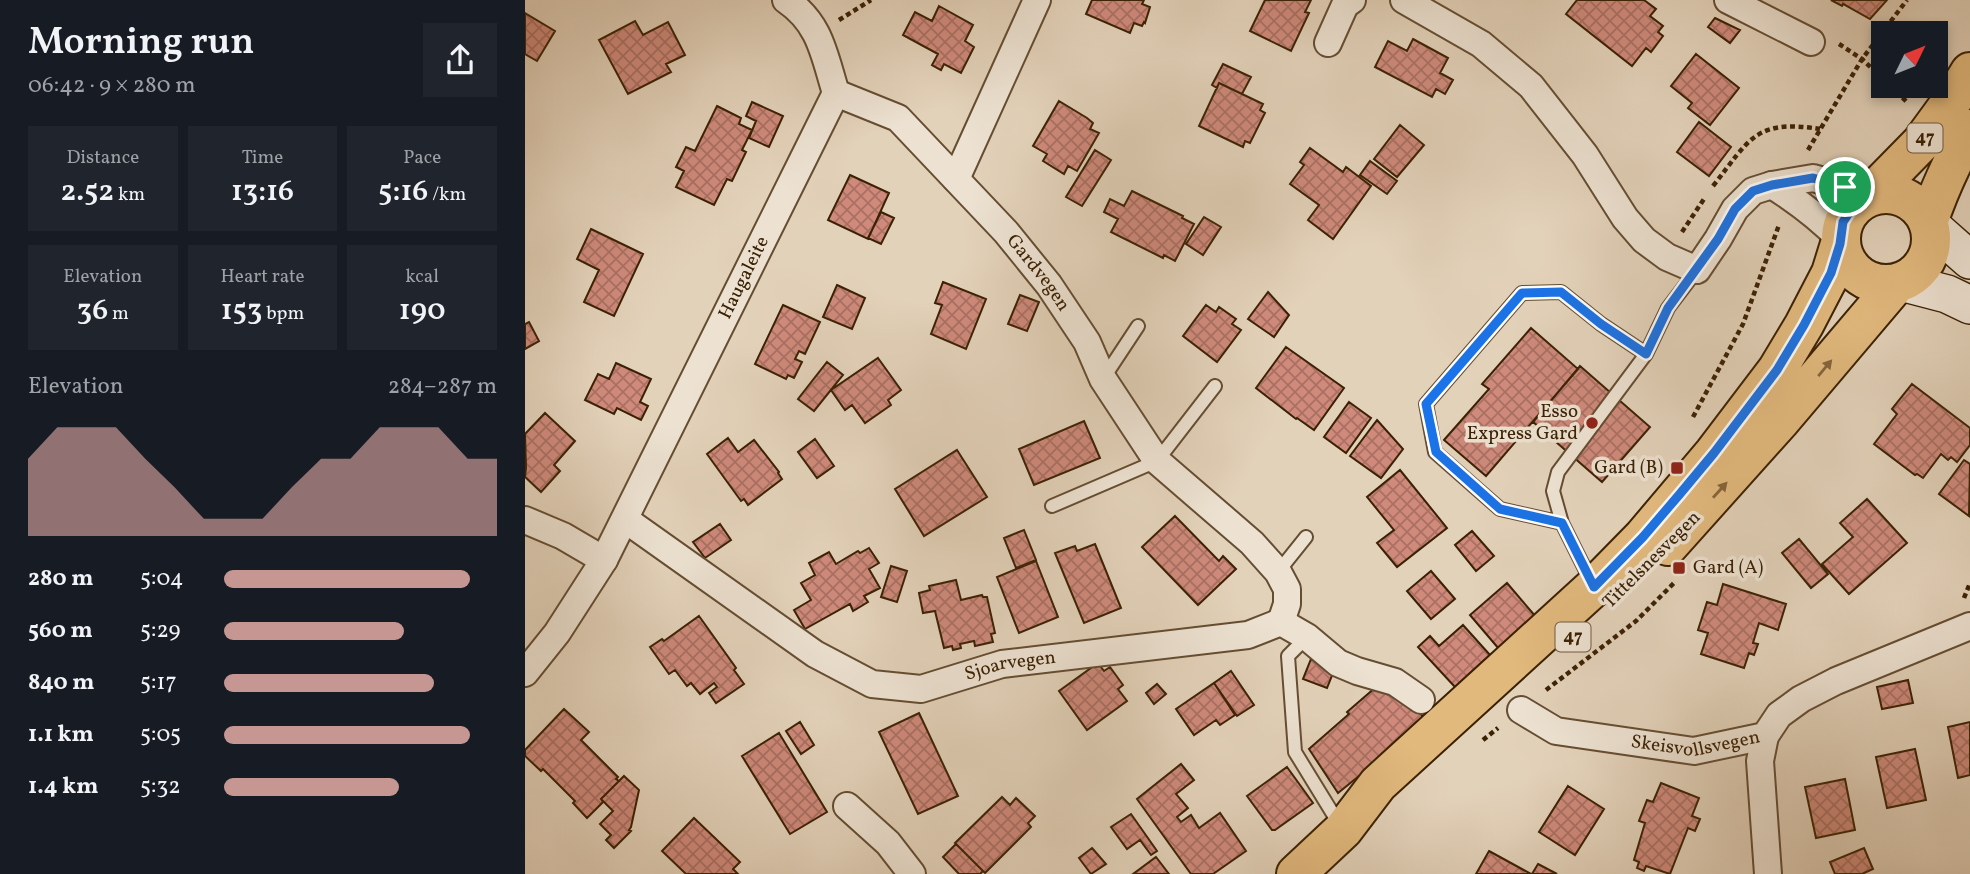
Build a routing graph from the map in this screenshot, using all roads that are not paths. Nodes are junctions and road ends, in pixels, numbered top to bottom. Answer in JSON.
{"nodes":[{"id":1,"x":786,"y":0,"type":"edge"},
{"id":2,"x":1037,"y":0,"type":"edge"},
{"id":3,"x":1352,"y":0,"type":"edge"},
{"id":4,"x":1404,"y":0,"type":"edge"},
{"id":5,"x":1728,"y":0,"type":"edge"},
{"id":6,"x":1811,"y":42,"type":"road end"},
{"id":7,"x":1328,"y":43,"type":"dead end"},
{"id":8,"x":1970,"y":72,"type":"edge"},
{"id":9,"x":836,"y":93,"type":"junction"},
{"id":10,"x":1970,"y":130,"type":"edge"},
{"id":11,"x":956,"y":180,"type":"junction"},
{"id":12,"x":1772,"y":185,"type":"junction"},
{"id":13,"x":1868,"y":197,"type":"junction"},
{"id":14,"x":1929,"y":223,"type":"junction"},
{"id":15,"x":1840,"y":241,"type":"junction"},
{"id":16,"x":1970,"y":260,"type":"edge"},
{"id":17,"x":1697,"y":270,"type":"junction"},
{"id":18,"x":1899,"y":283,"type":"junction"},
{"id":19,"x":1970,"y":305,"type":"edge"},
{"id":20,"x":1138,"y":326,"type":"dead end"},
{"id":21,"x":1646,"y":354,"type":"junction"},
{"id":22,"x":1103,"y":379,"type":"junction"},
{"id":23,"x":1215,"y":386,"type":"dead end"},
{"id":24,"x":1157,"y":460,"type":"junction"},
{"id":25,"x":1052,"y":506,"type":"dead end"},
{"id":26,"x":525,"y":520,"type":"edge"},
{"id":27,"x":626,"y":520,"type":"junction"},
{"id":28,"x":1562,"y":523,"type":"junction"},
{"id":29,"x":1306,"y":537,"type":"dead end"},
{"id":30,"x":604,"y":560,"type":"junction"},
{"id":31,"x":1278,"y":572,"type":"junction"},
{"id":32,"x":1594,"y":587,"type":"junction"},
{"id":33,"x":1280,"y":622,"type":"junction"},
{"id":34,"x":1970,"y":626,"type":"edge"},
{"id":35,"x":1307,"y":637,"type":"junction"},
{"id":36,"x":525,"y":673,"type":"edge"},
{"id":37,"x":1421,"y":700,"type":"dead end"},
{"id":38,"x":1521,"y":710,"type":"dead end"},
{"id":39,"x":1765,"y":736,"type":"junction"},
{"id":40,"x":847,"y":806,"type":"dead end"},
{"id":41,"x":1343,"y":830,"type":"junction"},
{"id":42,"x":912,"y":874,"type":"edge"},
{"id":43,"x":1296,"y":874,"type":"edge"},
{"id":44,"x":1768,"y":874,"type":"edge"}],
"edges":[{"from":1,"to":9,"type":"street"},
{"from":2,"to":11,"type":"street"},
{"from":3,"to":7,"type":"street"},
{"from":4,"to":17,"type":"street"},
{"from":5,"to":6,"type":"street"},
{"from":8,"to":13,"type":"main road","number":"47"},
{"from":9,"to":11,"type":"street","name":"Gardvegen"},
{"from":9,"to":27,"type":"street","name":"Haugaleite"},
{"from":10,"to":14,"type":"main road","number":"47"},
{"from":11,"to":22,"type":"street","name":"Gardvegen"},
{"from":12,"to":13,"type":"street"},
{"from":12,"to":15,"type":"street"},
{"from":12,"to":17,"type":"street"},
{"from":13,"to":14,"type":"main road"},
{"from":13,"to":15,"type":"main road","number":"47"},
{"from":14,"to":16,"type":"main road"},
{"from":14,"to":18,"type":"main road","number":"47"},
{"from":15,"to":18,"type":"main road"},
{"from":15,"to":32,"type":"main road","name":"Tittelsnesvegen","number":"47"},
{"from":17,"to":21,"type":"lane"},
{"from":18,"to":19,"type":"main road"},
{"from":41,"to":18,"type":"main road","name":"Tittelsnesvegen","number":"47","one_way":true},
{"from":20,"to":22,"type":"lane"},
{"from":21,"to":28,"type":"lane"},
{"from":21,"to":28,"type":"lane"},
{"from":22,"to":24,"type":"street","name":"Gardvegen"},
{"from":23,"to":24,"type":"lane"},
{"from":24,"to":25,"type":"lane"},
{"from":24,"to":31,"type":"street","name":"Gardvegen"},
{"from":26,"to":30,"type":"street"},
{"from":27,"to":30,"type":"street","name":"Haugaleite"},
{"from":27,"to":33,"type":"street","name":"Sjoarvegen"},
{"from":28,"to":32,"type":"lane"},
{"from":29,"to":31,"type":"lane"},
{"from":30,"to":36,"type":"street","name":"Haugaleite"},
{"from":31,"to":33,"type":"street","name":"Gardvegen"},
{"from":32,"to":41,"type":"main road","name":"Tittelsnesvegen","number":"47"},
{"from":33,"to":35,"type":"street"},
{"from":34,"to":39,"type":"street","name":"Skeisvollsvegen"},
{"from":35,"to":37,"type":"street"},
{"from":35,"to":41,"type":"lane"},
{"from":38,"to":39,"type":"street","name":"Skeisvollsvegen"},
{"from":39,"to":44,"type":"street"},
{"from":40,"to":42,"type":"street"},
{"from":41,"to":43,"type":"main road","name":"Tittelsnesvegen","number":"47"}]}
